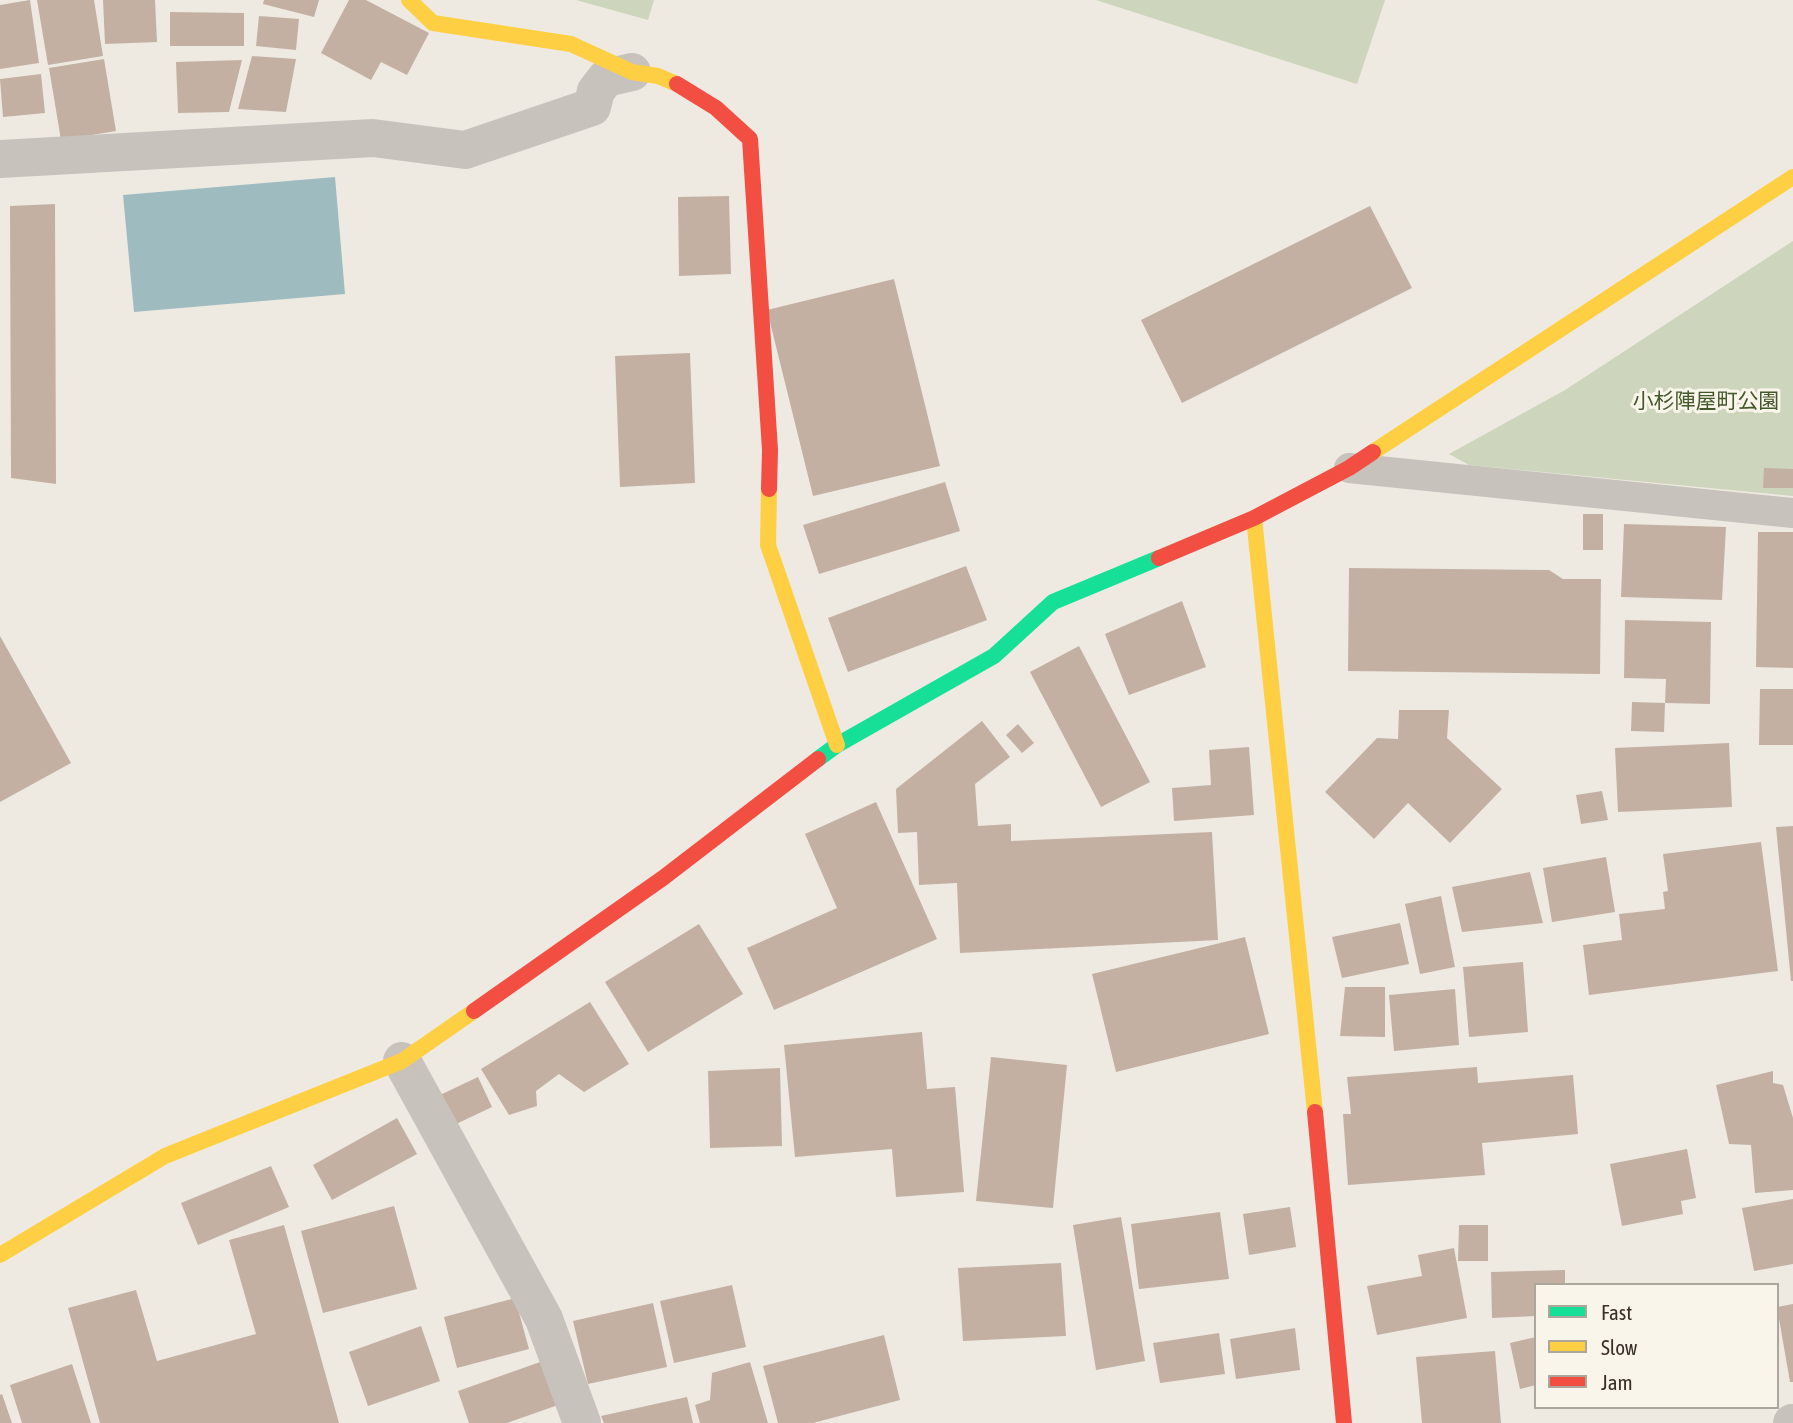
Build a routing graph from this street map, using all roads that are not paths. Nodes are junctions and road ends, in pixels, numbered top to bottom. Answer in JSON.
{"nodes":[{"id":1,"x":409,"y":0,"type":"edge"},
{"id":2,"x":632,"y":72,"type":"junction"},
{"id":3,"x":0,"y":159,"type":"edge"},
{"id":4,"x":1793,"y":177,"type":"edge"},
{"id":5,"x":1349,"y":468,"type":"junction"},
{"id":6,"x":1793,"y":513,"type":"edge"},
{"id":7,"x":1254,"y":518,"type":"junction"},
{"id":8,"x":837,"y":745,"type":"junction"},
{"id":9,"x":402,"y":1061,"type":"junction"},
{"id":10,"x":0,"y":1255,"type":"edge"},
{"id":11,"x":582,"y":1423,"type":"edge"},
{"id":12,"x":1344,"y":1423,"type":"edge"}],
"edges":[{"from":1,"to":2,"type":"street"},
{"from":2,"to":3,"type":"street"},
{"from":2,"to":8,"type":"street"},
{"from":4,"to":5,"type":"street"},
{"from":5,"to":6,"type":"lane"},
{"from":5,"to":7,"type":"street"},
{"from":7,"to":8,"type":"street"},
{"from":7,"to":12,"type":"street"},
{"from":8,"to":9,"type":"street"},
{"from":9,"to":10,"type":"street"},
{"from":9,"to":11,"type":"street"}]}
